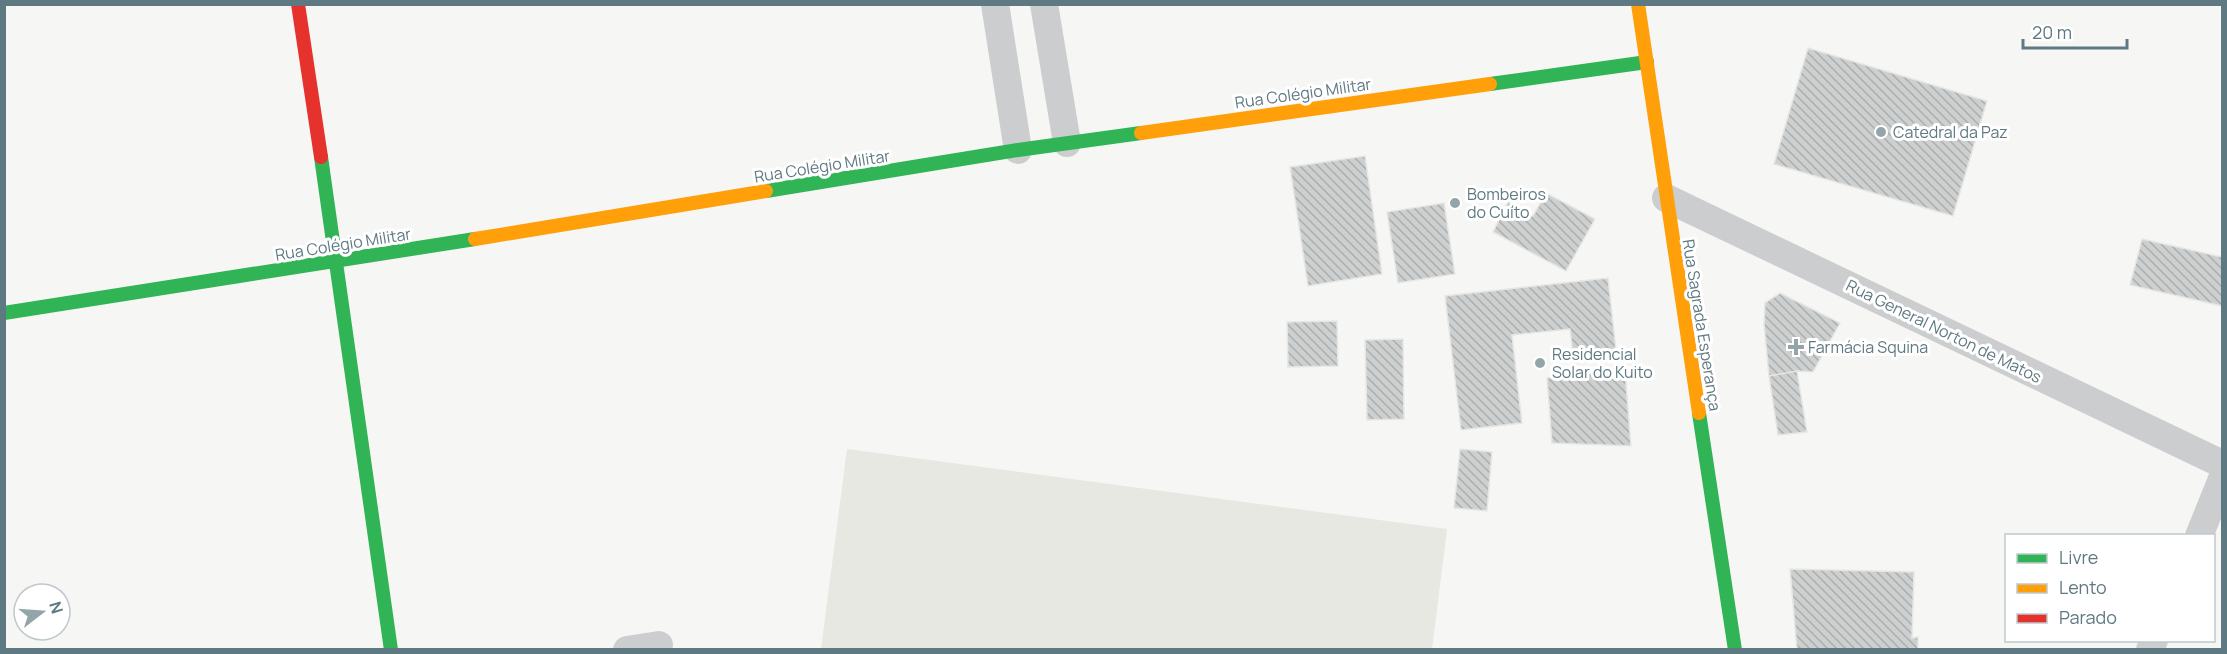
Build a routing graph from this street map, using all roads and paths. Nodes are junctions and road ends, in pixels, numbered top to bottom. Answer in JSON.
{"nodes":[{"id":1,"x":298,"y":4,"type":"edge"},
{"id":2,"x":995,"y":4,"type":"edge"},
{"id":3,"x":1044,"y":4,"type":"edge"},
{"id":4,"x":1638,"y":4,"type":"edge"},
{"id":5,"x":1647,"y":62,"type":"junction"},
{"id":6,"x":1067,"y":143,"type":"junction"},
{"id":7,"x":1017,"y":150,"type":"junction"},
{"id":8,"x":1666,"y":198,"type":"junction"},
{"id":9,"x":337,"y":262,"type":"junction"},
{"id":10,"x":4,"y":313,"type":"edge"},
{"id":11,"x":2223,"y":465,"type":"edge"},
{"id":12,"x":2223,"y":479,"type":"edge"},
{"id":13,"x":2200,"y":534,"type":"edge"},
{"id":14,"x":658,"y":645,"type":"dead end"},
{"id":15,"x":392,"y":650,"type":"edge"},
{"id":16,"x":627,"y":650,"type":"edge"},
{"id":17,"x":1735,"y":650,"type":"edge"}],
"edges":[{"from":1,"to":9,"type":"street"},
{"from":2,"to":7,"type":"street"},
{"from":3,"to":6,"type":"street"},
{"from":4,"to":5,"type":"street","name":"Rua Sagrada Esperança"},
{"from":5,"to":6,"type":"street","name":"Rua Colégio Militar"},
{"from":5,"to":8,"type":"street","name":"Rua Sagrada Esperança"},
{"from":6,"to":7,"type":"street","name":"Rua Colégio Militar"},
{"from":7,"to":9,"type":"street","name":"Rua Colégio Militar"},
{"from":8,"to":11,"type":"street","name":"Rua General Norton de Matos"},
{"from":8,"to":17,"type":"street","name":"Rua Sagrada Esperança"},
{"from":9,"to":10,"type":"street","name":"Rua Colégio Militar"},
{"from":9,"to":15,"type":"street"},
{"from":12,"to":13,"type":"street"},
{"from":14,"to":16,"type":"street"}]}
